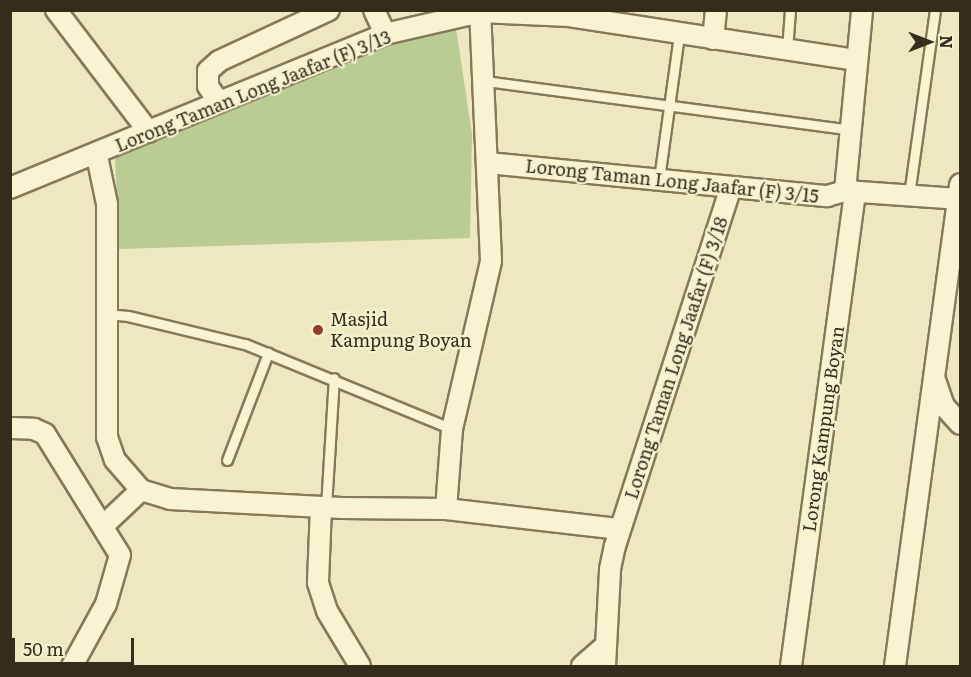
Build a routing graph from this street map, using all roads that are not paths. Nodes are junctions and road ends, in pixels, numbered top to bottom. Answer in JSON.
{"nodes":[{"id":1,"x":56,"y":10,"type":"edge"},
{"id":2,"x":329,"y":10,"type":"edge"},
{"id":3,"x":374,"y":10,"type":"edge"},
{"id":4,"x":716,"y":10,"type":"edge"},
{"id":5,"x":790,"y":10,"type":"edge"},
{"id":6,"x":862,"y":10,"type":"edge"},
{"id":7,"x":935,"y":10,"type":"edge"},
{"id":8,"x":480,"y":12,"type":"junction"},
{"id":9,"x":569,"y":13,"type":"edge"},
{"id":10,"x":385,"y":34,"type":"junction"},
{"id":11,"x":679,"y":34,"type":"junction"},
{"id":12,"x":713,"y":39,"type":"junction"},
{"id":13,"x":788,"y":50,"type":"junction"},
{"id":14,"x":857,"y":60,"type":"junction"},
{"id":15,"x":485,"y":81,"type":"junction"},
{"id":16,"x":218,"y":101,"type":"junction"},
{"id":17,"x":669,"y":105,"type":"junction"},
{"id":18,"x":851,"y":130,"type":"junction"},
{"id":19,"x":149,"y":132,"type":"junction"},
{"id":20,"x":97,"y":156,"type":"junction"},
{"id":21,"x":488,"y":162,"type":"junction"},
{"id":22,"x":659,"y":179,"type":"junction"},
{"id":23,"x":731,"y":187,"type":"junction"},
{"id":24,"x":10,"y":188,"type":"edge"},
{"id":25,"x":850,"y":191,"type":"junction"},
{"id":26,"x":959,"y":192,"type":"edge"},
{"id":27,"x":909,"y":195,"type":"junction"},
{"id":28,"x":106,"y":314,"type":"junction"},
{"id":29,"x":268,"y":353,"type":"junction"},
{"id":30,"x":934,"y":377,"type":"junction"},
{"id":31,"x":334,"y":378,"type":"junction"},
{"id":32,"x":960,"y":424,"type":"edge"},
{"id":33,"x":10,"y":428,"type":"edge"},
{"id":34,"x":452,"y":429,"type":"junction"},
{"id":35,"x":227,"y":460,"type":"dead end"},
{"id":36,"x":141,"y":490,"type":"junction"},
{"id":37,"x":323,"y":507,"type":"junction"},
{"id":38,"x":446,"y":509,"type":"junction"},
{"id":39,"x":104,"y":525,"type":"junction"},
{"id":40,"x":620,"y":529,"type":"junction"},
{"id":41,"x":605,"y":657,"type":"edge"},
{"id":42,"x":72,"y":666,"type":"edge"},
{"id":43,"x":360,"y":666,"type":"edge"},
{"id":44,"x":582,"y":666,"type":"edge"},
{"id":45,"x":791,"y":666,"type":"edge"},
{"id":46,"x":895,"y":666,"type":"edge"}],
"edges":[{"from":1,"to":19,"type":"street"},
{"from":2,"to":16,"type":"street"},
{"from":3,"to":10,"type":"street"},
{"from":4,"to":12,"type":"street"},
{"from":5,"to":13,"type":"lane"},
{"from":6,"to":14,"type":"street","name":"Lorong Kampung Boyan"},
{"from":7,"to":27,"type":"lane"},
{"from":8,"to":9,"type":"street","name":"Lorong Taman Long Jaafar (F) 3/13"},
{"from":8,"to":10,"type":"street","name":"Lorong Taman Long Jaafar (F) 3/13"},
{"from":8,"to":15,"type":"street"},
{"from":9,"to":11,"type":"street","name":"Lorong Taman Long Jaafar (F) 3/13"},
{"from":10,"to":16,"type":"street","name":"Lorong Taman Long Jaafar (F) 3/13"},
{"from":11,"to":12,"type":"street","name":"Lorong Taman Long Jaafar (F) 3/13"},
{"from":11,"to":17,"type":"lane"},
{"from":12,"to":13,"type":"street","name":"Lorong Taman Long Jaafar (F) 3/13"},
{"from":13,"to":14,"type":"street","name":"Lorong Taman Long Jaafar (F) 3/13"},
{"from":14,"to":18,"type":"street","name":"Lorong Kampung Boyan"},
{"from":15,"to":17,"type":"lane"},
{"from":15,"to":21,"type":"street"},
{"from":16,"to":19,"type":"street","name":"Lorong Taman Long Jaafar (F) 3/13"},
{"from":17,"to":18,"type":"lane"},
{"from":17,"to":22,"type":"lane"},
{"from":18,"to":25,"type":"street","name":"Lorong Kampung Boyan"},
{"from":19,"to":20,"type":"street","name":"Lorong Taman Long Jaafar (F) 3/13"},
{"from":20,"to":24,"type":"street","name":"Lorong Taman Long Jaafar (F) 3/13"},
{"from":20,"to":28,"type":"street"},
{"from":21,"to":22,"type":"street","name":"Lorong Taman Long Jaafar (F) 3/15"},
{"from":21,"to":34,"type":"street"},
{"from":22,"to":23,"type":"street","name":"Lorong Taman Long Jaafar (F) 3/15"},
{"from":23,"to":25,"type":"street","name":"Lorong Taman Long Jaafar (F) 3/15"},
{"from":23,"to":40,"type":"street","name":"Lorong Taman Long Jaafar (F) 3/18"},
{"from":25,"to":27,"type":"street","name":"Lorong Taman Long Jaafar (F) 3/15"},
{"from":25,"to":45,"type":"street","name":"Lorong Kampung Boyan"},
{"from":26,"to":27,"type":"street","name":"Lorong Taman Long Jaafar (F) 3/15"},
{"from":26,"to":30,"type":"street"},
{"from":28,"to":29,"type":"lane"},
{"from":28,"to":36,"type":"street"},
{"from":29,"to":31,"type":"lane"},
{"from":29,"to":35,"type":"lane"},
{"from":30,"to":32,"type":"street"},
{"from":30,"to":46,"type":"street"},
{"from":31,"to":34,"type":"lane"},
{"from":31,"to":37,"type":"lane"},
{"from":33,"to":39,"type":"street"},
{"from":34,"to":38,"type":"street"},
{"from":36,"to":37,"type":"street"},
{"from":36,"to":39,"type":"street"},
{"from":37,"to":38,"type":"street"},
{"from":37,"to":43,"type":"street"},
{"from":38,"to":40,"type":"street"},
{"from":39,"to":42,"type":"street"},
{"from":40,"to":41,"type":"street","name":"Lorong Taman Long Jaafar (F) 3/18"},
{"from":41,"to":44,"type":"street"}]}
